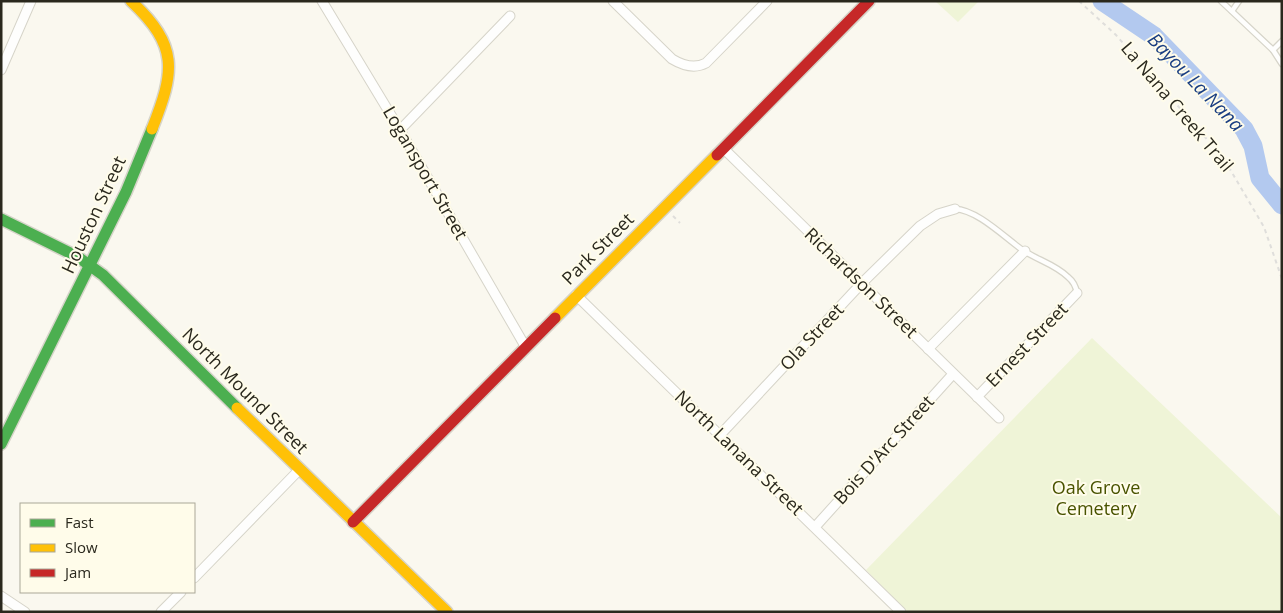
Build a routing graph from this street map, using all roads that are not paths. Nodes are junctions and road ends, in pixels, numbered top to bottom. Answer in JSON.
{"nodes":[{"id":1,"x":31,"y":1,"type":"edge"},
{"id":2,"x":132,"y":1,"type":"edge"},
{"id":3,"x":322,"y":1,"type":"edge"},
{"id":4,"x":613,"y":1,"type":"edge"},
{"id":5,"x":767,"y":1,"type":"edge"},
{"id":6,"x":869,"y":1,"type":"edge"},
{"id":7,"x":1221,"y":1,"type":"edge"},
{"id":8,"x":1239,"y":1,"type":"edge"},
{"id":9,"x":1232,"y":11,"type":"junction"},
{"id":10,"x":510,"y":16,"type":"dead end"},
{"id":11,"x":1282,"y":40,"type":"edge"},
{"id":12,"x":1273,"y":50,"type":"junction"},
{"id":13,"x":1282,"y":64,"type":"edge"},
{"id":14,"x":1,"y":70,"type":"edge"},
{"id":15,"x":400,"y":130,"type":"junction"},
{"id":16,"x":723,"y":148,"type":"junction"},
{"id":17,"x":955,"y":208,"type":"joint"},
{"id":18,"x":1,"y":219,"type":"edge"},
{"id":19,"x":1025,"y":251,"type":"junction"},
{"id":20,"x":90,"y":265,"type":"junction"},
{"id":21,"x":861,"y":284,"type":"junction"},
{"id":22,"x":1077,"y":294,"type":"joint"},
{"id":23,"x":576,"y":295,"type":"junction"},
{"id":24,"x":525,"y":346,"type":"junction"},
{"id":25,"x":928,"y":349,"type":"junction"},
{"id":26,"x":953,"y":374,"type":"junction"},
{"id":27,"x":977,"y":397,"type":"junction"},
{"id":28,"x":999,"y":418,"type":"dead end"},
{"id":29,"x":720,"y":436,"type":"junction"},
{"id":30,"x":1,"y":444,"type":"edge"},
{"id":31,"x":300,"y":469,"type":"junction"},
{"id":32,"x":353,"y":522,"type":"junction"},
{"id":33,"x":815,"y":527,"type":"junction"},
{"id":34,"x":195,"y":577,"type":"edge"},
{"id":35,"x":180,"y":593,"type":"edge"},
{"id":36,"x":1,"y":596,"type":"edge"},
{"id":37,"x":25,"y":612,"type":"edge"},
{"id":38,"x":161,"y":612,"type":"edge"},
{"id":39,"x":447,"y":612,"type":"edge"},
{"id":40,"x":901,"y":612,"type":"edge"}],
"edges":[{"from":1,"to":14,"type":"street"},
{"from":2,"to":20,"type":"street","name":"Houston Street"},
{"from":3,"to":15,"type":"street","name":"Logansport Street"},
{"from":4,"to":5,"type":"street"},
{"from":6,"to":16,"type":"street","name":"Park Street"},
{"from":7,"to":9,"type":"lane"},
{"from":8,"to":9,"type":"lane"},
{"from":9,"to":12,"type":"lane"},
{"from":10,"to":15,"type":"street"},
{"from":11,"to":12,"type":"lane"},
{"from":12,"to":13,"type":"lane"},
{"from":15,"to":24,"type":"street","name":"Logansport Street"},
{"from":16,"to":21,"type":"street","name":"Richardson Street"},
{"from":16,"to":23,"type":"street","name":"Park Street"},
{"from":17,"to":19,"type":"lane"},
{"from":17,"to":21,"type":"street","name":"Ola Street"},
{"from":18,"to":20,"type":"street","name":"North Mound Street"},
{"from":19,"to":22,"type":"lane"},
{"from":19,"to":25,"type":"street"},
{"from":20,"to":30,"type":"street","name":"Houston Street"},
{"from":20,"to":31,"type":"street","name":"North Mound Street"},
{"from":21,"to":25,"type":"street","name":"Richardson Street"},
{"from":21,"to":29,"type":"street","name":"Ola Street"},
{"from":22,"to":27,"type":"street","name":"Ernest Street"},
{"from":23,"to":24,"type":"street","name":"Park Street"},
{"from":23,"to":29,"type":"street","name":"North Lanana Street"},
{"from":24,"to":32,"type":"street","name":"Park Street"},
{"from":25,"to":26,"type":"street","name":"Richardson Street"},
{"from":26,"to":27,"type":"street","name":"Richardson Street"},
{"from":26,"to":33,"type":"street","name":"Bois D'Arc Street"},
{"from":27,"to":28,"type":"street","name":"Richardson Street"},
{"from":29,"to":33,"type":"street","name":"North Lanana Street"},
{"from":31,"to":32,"type":"street","name":"North Mound Street"},
{"from":31,"to":34,"type":"street"},
{"from":32,"to":39,"type":"street","name":"North Mound Street"},
{"from":33,"to":40,"type":"street","name":"North Lanana Street"},
{"from":35,"to":38,"type":"street"},
{"from":36,"to":37,"type":"street"}]}
